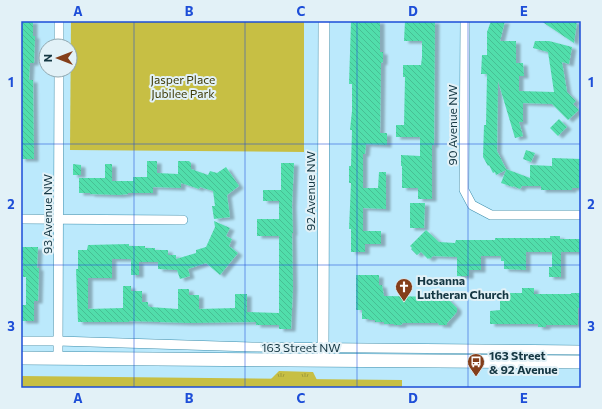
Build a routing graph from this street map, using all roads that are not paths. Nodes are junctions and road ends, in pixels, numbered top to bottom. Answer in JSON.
{"nodes":[{"id":1,"x":59,"y":21,"type":"edge"},
{"id":2,"x":324,"y":21,"type":"edge"},
{"id":3,"x":465,"y":21,"type":"edge"},
{"id":4,"x":59,"y":38,"type":"edge"},
{"id":5,"x":59,"y":78,"type":"edge"},
{"id":6,"x":581,"y":216,"type":"edge"},
{"id":7,"x":21,"y":218,"type":"edge"},
{"id":8,"x":58,"y":219,"type":"junction"},
{"id":9,"x":183,"y":220,"type":"dead end"},
{"id":10,"x":21,"y":341,"type":"edge"},
{"id":11,"x":58,"y":341,"type":"junction"},
{"id":12,"x":581,"y":350,"type":"edge"},
{"id":13,"x":324,"y":354,"type":"junction"},
{"id":14,"x":21,"y":358,"type":"edge"},
{"id":15,"x":58,"y":358,"type":"junction"},
{"id":16,"x":581,"y":362,"type":"edge"}],
"edges":[{"from":1,"to":4,"type":"street"},
{"from":2,"to":13,"type":"street","name":"92 Avenue NW"},
{"from":3,"to":6,"type":"street","name":"90 Avenue NW"},
{"from":5,"to":8,"type":"street","name":"93 Avenue NW"},
{"from":7,"to":8,"type":"street"},
{"from":8,"to":9,"type":"street"},
{"from":8,"to":11,"type":"street","name":"93 Avenue NW"},
{"from":10,"to":11,"type":"street","name":"163 Street NW"},
{"from":11,"to":13,"type":"street","name":"163 Street NW"},
{"from":11,"to":15,"type":"street","name":"93 Avenue NW"},
{"from":12,"to":13,"type":"street","name":"163 Street NW"},
{"from":13,"to":15,"type":"main road","name":"163 Street NW"},
{"from":13,"to":16,"type":"main road","name":"163 Street NW"},
{"from":14,"to":15,"type":"main road","name":"163 Street NW"}]}
